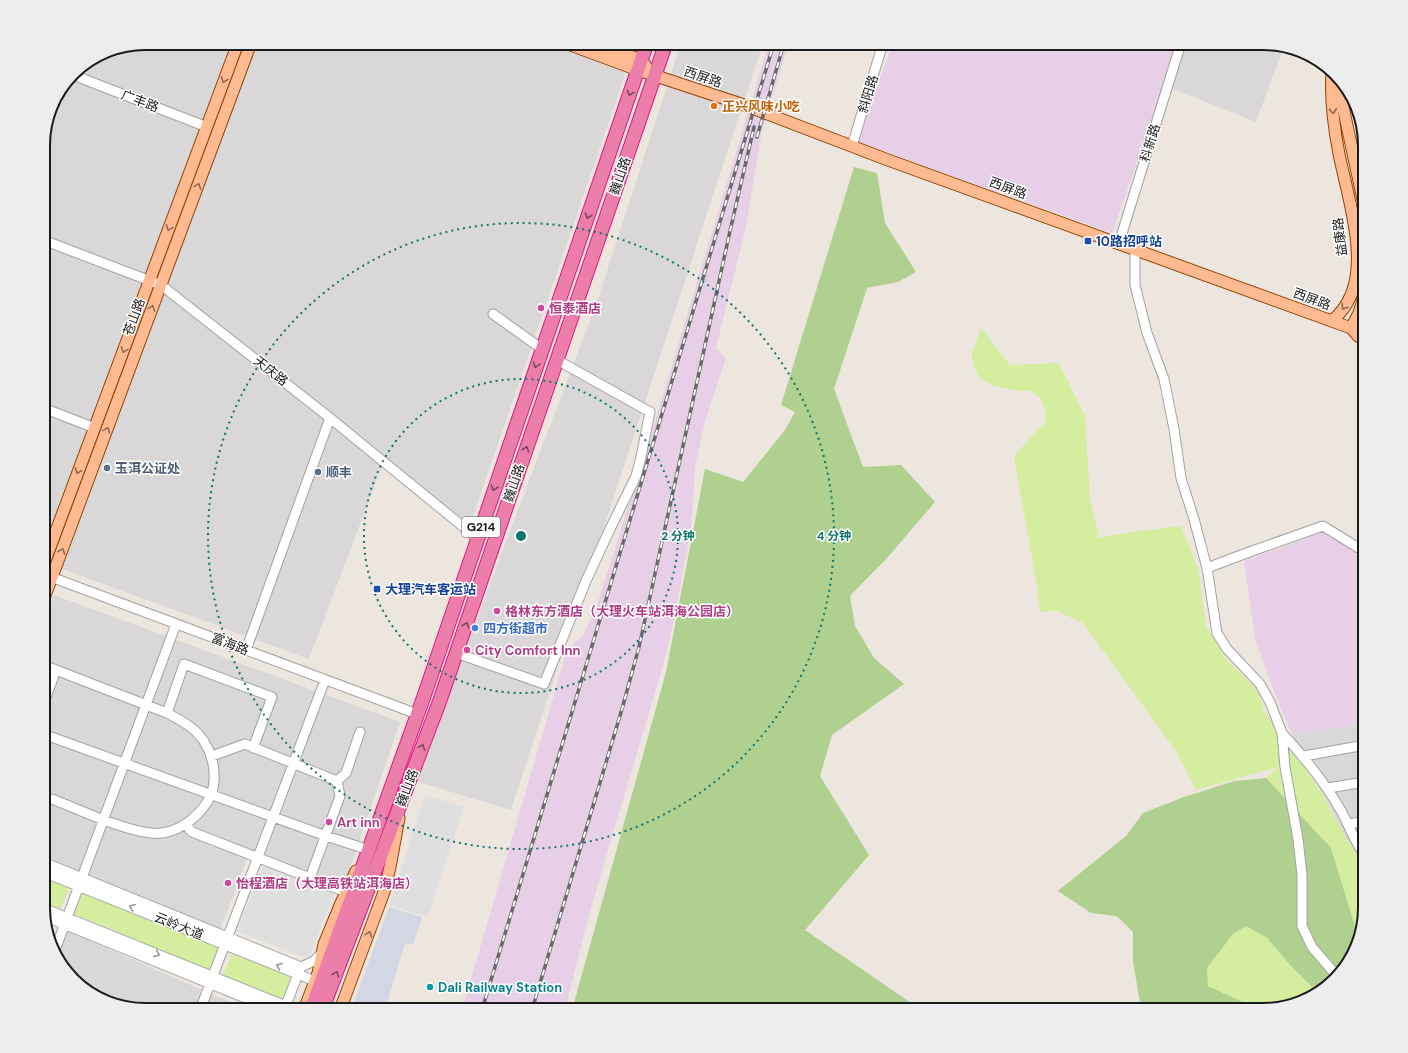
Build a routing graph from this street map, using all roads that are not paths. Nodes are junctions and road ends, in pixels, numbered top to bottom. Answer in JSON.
{"nodes":[{"id":1,"x":235,"y":50,"type":"edge"},
{"id":2,"x":248,"y":50,"type":"edge"},
{"id":3,"x":591,"y":50,"type":"edge"},
{"id":4,"x":609,"y":50,"type":"edge"},
{"id":5,"x":644,"y":50,"type":"edge"},
{"id":6,"x":664,"y":50,"type":"edge"},
{"id":7,"x":881,"y":50,"type":"edge"},
{"id":8,"x":1179,"y":50,"type":"edge"},
{"id":9,"x":639,"y":65,"type":"junction"},
{"id":10,"x":655,"y":75,"type":"junction"},
{"id":11,"x":78,"y":78,"type":"edge"},
{"id":12,"x":1332,"y":81,"type":"edge"},
{"id":13,"x":1339,"y":89,"type":"edge"},
{"id":14,"x":207,"y":127,"type":"junction"},
{"id":15,"x":852,"y":146,"type":"junction"},
{"id":16,"x":1358,"y":176,"type":"edge"},
{"id":17,"x":50,"y":243,"type":"edge"},
{"id":18,"x":1119,"y":243,"type":"junction"},
{"id":19,"x":1135,"y":249,"type":"junction"},
{"id":20,"x":149,"y":281,"type":"junction"},
{"id":21,"x":161,"y":285,"type":"junction"},
{"id":22,"x":493,"y":314,"type":"dead end"},
{"id":23,"x":1358,"y":315,"type":"edge"},
{"id":24,"x":1332,"y":321,"type":"junction"},
{"id":25,"x":1351,"y":328,"type":"junction"},
{"id":26,"x":1358,"y":328,"type":"edge"},
{"id":27,"x":1358,"y":336,"type":"edge"},
{"id":28,"x":542,"y":349,"type":"junction"},
{"id":29,"x":557,"y":360,"type":"junction"},
{"id":30,"x":50,"y":411,"type":"edge"},
{"id":31,"x":330,"y":418,"type":"junction"},
{"id":32,"x":95,"y":428,"type":"junction"},
{"id":33,"x":477,"y":538,"type":"junction"},
{"id":34,"x":50,"y":547,"type":"edge"},
{"id":35,"x":1358,"y":548,"type":"edge"},
{"id":36,"x":1207,"y":568,"type":"junction"},
{"id":37,"x":50,"y":571,"type":"edge"},
{"id":38,"x":50,"y":577,"type":"edge"},
{"id":39,"x":176,"y":624,"type":"junction"},
{"id":40,"x":246,"y":650,"type":"junction"},
{"id":41,"x":456,"y":653,"type":"junction"},
{"id":42,"x":50,"y":668,"type":"edge"},
{"id":43,"x":56,"y":670,"type":"junction"},
{"id":44,"x":325,"y":680,"type":"junction"},
{"id":45,"x":50,"y":686,"type":"edge"},
{"id":46,"x":146,"y":705,"type":"junction"},
{"id":47,"x":166,"y":713,"type":"junction"},
{"id":48,"x":417,"y":714,"type":"junction"},
{"id":49,"x":360,"y":732,"type":"dead end"},
{"id":50,"x":1282,"y":733,"type":"junction"},
{"id":51,"x":50,"y":737,"type":"edge"},
{"id":52,"x":1358,"y":746,"type":"edge"},
{"id":53,"x":253,"y":748,"type":"junction"},
{"id":54,"x":212,"y":756,"type":"junction"},
{"id":55,"x":1304,"y":756,"type":"junction"},
{"id":56,"x":124,"y":763,"type":"junction"},
{"id":57,"x":293,"y":763,"type":"junction"},
{"id":58,"x":337,"y":781,"type":"junction"},
{"id":59,"x":1358,"y":783,"type":"edge"},
{"id":60,"x":1328,"y":788,"type":"junction"},
{"id":61,"x":211,"y":794,"type":"junction"},
{"id":62,"x":403,"y":798,"type":"junction"},
{"id":63,"x":52,"y":799,"type":"dead end"},
{"id":64,"x":272,"y":817,"type":"junction"},
{"id":65,"x":104,"y":819,"type":"junction"},
{"id":66,"x":1358,"y":822,"type":"edge"},
{"id":67,"x":1349,"y":824,"type":"junction"},
{"id":68,"x":186,"y":825,"type":"junction"},
{"id":69,"x":326,"y":836,"type":"junction"},
{"id":70,"x":1358,"y":846,"type":"edge"},
{"id":71,"x":369,"y":850,"type":"junction"},
{"id":72,"x":257,"y":858,"type":"junction"},
{"id":73,"x":50,"y":866,"type":"edge"},
{"id":74,"x":50,"y":874,"type":"edge"},
{"id":75,"x":310,"y":878,"type":"junction"},
{"id":76,"x":80,"y":882,"type":"junction"},
{"id":77,"x":346,"y":892,"type":"junction"},
{"id":78,"x":50,"y":912,"type":"edge"},
{"id":79,"x":51,"y":917,"type":"edge"},
{"id":80,"x":66,"y":921,"type":"junction"},
{"id":81,"x":226,"y":941,"type":"junction"},
{"id":82,"x":57,"y":944,"type":"edge"},
{"id":83,"x":322,"y":953,"type":"junction"},
{"id":84,"x":300,"y":970,"type":"junction"},
{"id":85,"x":1333,"y":971,"type":"edge"},
{"id":86,"x":212,"y":980,"type":"junction"},
{"id":87,"x":315,"y":981,"type":"junction"},
{"id":88,"x":203,"y":1003,"type":"edge"},
{"id":89,"x":260,"y":1003,"type":"edge"},
{"id":90,"x":272,"y":1003,"type":"edge"},
{"id":91,"x":287,"y":1003,"type":"edge"},
{"id":92,"x":307,"y":1003,"type":"edge"},
{"id":93,"x":314,"y":1003,"type":"edge"},
{"id":94,"x":325,"y":1003,"type":"edge"},
{"id":95,"x":343,"y":1003,"type":"edge"}],
"edges":[{"from":1,"to":14,"type":"main road","name":"苍山路","one_way":true},
{"from":21,"to":2,"type":"main road","name":"苍山路","one_way":true},
{"from":3,"to":9,"type":"main road","name":"西屏路"},
{"from":4,"to":9,"type":"main road","name":"西屏路"},
{"from":5,"to":9,"type":"highway","name":"巍山路","number":"G214"},
{"from":6,"to":10,"type":"highway","name":"巍山路","number":"G214"},
{"from":7,"to":15,"type":"street","name":"斜阳路"},
{"from":8,"to":18,"type":"street","name":"科新路"},
{"from":9,"to":10,"type":"main road","name":"西屏路"},
{"from":9,"to":28,"type":"highway","name":"巍山路","number":"G214","one_way":true},
{"from":10,"to":15,"type":"main road","name":"西屏路"},
{"from":10,"to":29,"type":"highway","name":"巍山路","number":"G214"},
{"from":11,"to":14,"type":"street","name":"广丰路"},
{"from":12,"to":24,"type":"main road","name":"益康路","one_way":true},
{"from":13,"to":16,"type":"main road"},
{"from":14,"to":20,"type":"main road","name":"苍山路","one_way":true},
{"from":15,"to":18,"type":"main road","name":"西屏路"},
{"from":17,"to":20,"type":"street","name":"天庆路"},
{"from":18,"to":19,"type":"main road","name":"西屏路"},
{"from":19,"to":24,"type":"main road","name":"西屏路"},
{"from":19,"to":36,"type":"street"},
{"from":20,"to":21,"type":"street","name":"天庆路"},
{"from":20,"to":32,"type":"main road","name":"苍山路","one_way":true},
{"from":21,"to":31,"type":"street","name":"天庆路"},
{"from":37,"to":21,"type":"main road","name":"苍山路","one_way":true},
{"from":22,"to":28,"type":"street"},
{"from":23,"to":25,"type":"main road"},
{"from":24,"to":25,"type":"main road","name":"西屏路"},
{"from":25,"to":26,"type":"main road"},
{"from":25,"to":27,"type":"main road"},
{"from":28,"to":29,"type":"highway"},
{"from":28,"to":33,"type":"highway","name":"巍山路","number":"G214","one_way":true},
{"from":41,"to":29,"type":"highway","name":"巍山路","number":"G214","one_way":true},
{"from":29,"to":41,"type":"street"},
{"from":30,"to":32,"type":"street"},
{"from":31,"to":33,"type":"street","name":"天庆路"},
{"from":31,"to":40,"type":"street"},
{"from":32,"to":34,"type":"main road","name":"苍山路","one_way":true},
{"from":33,"to":48,"type":"highway","name":"巍山路","number":"G214"},
{"from":35,"to":36,"type":"street"},
{"from":36,"to":50,"type":"street"},
{"from":38,"to":39,"type":"street","name":"富海路"},
{"from":39,"to":40,"type":"street","name":"富海路"},
{"from":39,"to":46,"type":"street"},
{"from":40,"to":44,"type":"street","name":"富海路"},
{"from":62,"to":41,"type":"highway","name":"巍山路","number":"G214","one_way":true},
{"from":42,"to":43,"type":"street"},
{"from":43,"to":45,"type":"street"},
{"from":43,"to":46,"type":"street"},
{"from":44,"to":48,"type":"street","name":"富海路"},
{"from":44,"to":57,"type":"street"},
{"from":46,"to":47,"type":"street"},
{"from":46,"to":56,"type":"street"},
{"from":47,"to":53,"type":"street"},
{"from":47,"to":54,"type":"street"},
{"from":48,"to":71,"type":"highway","name":"巍山路","number":"G214"},
{"from":49,"to":58,"type":"street"},
{"from":50,"to":55,"type":"street"},
{"from":50,"to":85,"type":"street"},
{"from":51,"to":56,"type":"street"},
{"from":52,"to":55,"type":"street"},
{"from":53,"to":54,"type":"street"},
{"from":53,"to":57,"type":"street"},
{"from":54,"to":61,"type":"street"},
{"from":55,"to":60,"type":"street"},
{"from":56,"to":61,"type":"street"},
{"from":56,"to":65,"type":"street"},
{"from":57,"to":58,"type":"street"},
{"from":57,"to":64,"type":"street"},
{"from":58,"to":69,"type":"street"},
{"from":59,"to":60,"type":"street"},
{"from":60,"to":67,"type":"street"},
{"from":61,"to":64,"type":"street"},
{"from":61,"to":68,"type":"street"},
{"from":94,"to":62,"type":"highway","name":"巍山路","number":"G214","one_way":true},
{"from":95,"to":62,"type":"main road","one_way":true},
{"from":63,"to":65,"type":"street"},
{"from":64,"to":69,"type":"street"},
{"from":64,"to":72,"type":"street"},
{"from":65,"to":68,"type":"street"},
{"from":65,"to":76,"type":"street"},
{"from":66,"to":67,"type":"street"},
{"from":67,"to":70,"type":"street"},
{"from":68,"to":72,"type":"street"},
{"from":69,"to":71,"type":"street"},
{"from":69,"to":75,"type":"street"},
{"from":71,"to":77,"type":"main road"},
{"from":71,"to":93,"type":"highway","name":"巍山路","number":"G214"},
{"from":72,"to":75,"type":"street"},
{"from":72,"to":81,"type":"street"},
{"from":73,"to":76,"type":"street"},
{"from":74,"to":76,"type":"street","name":"云岭大道"},
{"from":75,"to":77,"type":"street"},
{"from":76,"to":80,"type":"street"},
{"from":76,"to":81,"type":"street","name":"云岭大道"},
{"from":77,"to":83,"type":"main road"},
{"from":78,"to":80,"type":"street"},
{"from":79,"to":80,"type":"street"},
{"from":80,"to":82,"type":"street"},
{"from":80,"to":86,"type":"street"},
{"from":81,"to":84,"type":"street","name":"云岭大道"},
{"from":81,"to":86,"type":"street"},
{"from":83,"to":84,"type":"street"},
{"from":83,"to":87,"type":"main road"},
{"from":84,"to":87,"type":"street","name":"云岭大道"},
{"from":84,"to":91,"type":"street"},
{"from":86,"to":88,"type":"street"},
{"from":86,"to":89,"type":"street"},
{"from":86,"to":90,"type":"street"},
{"from":87,"to":92,"type":"main road"}]}
